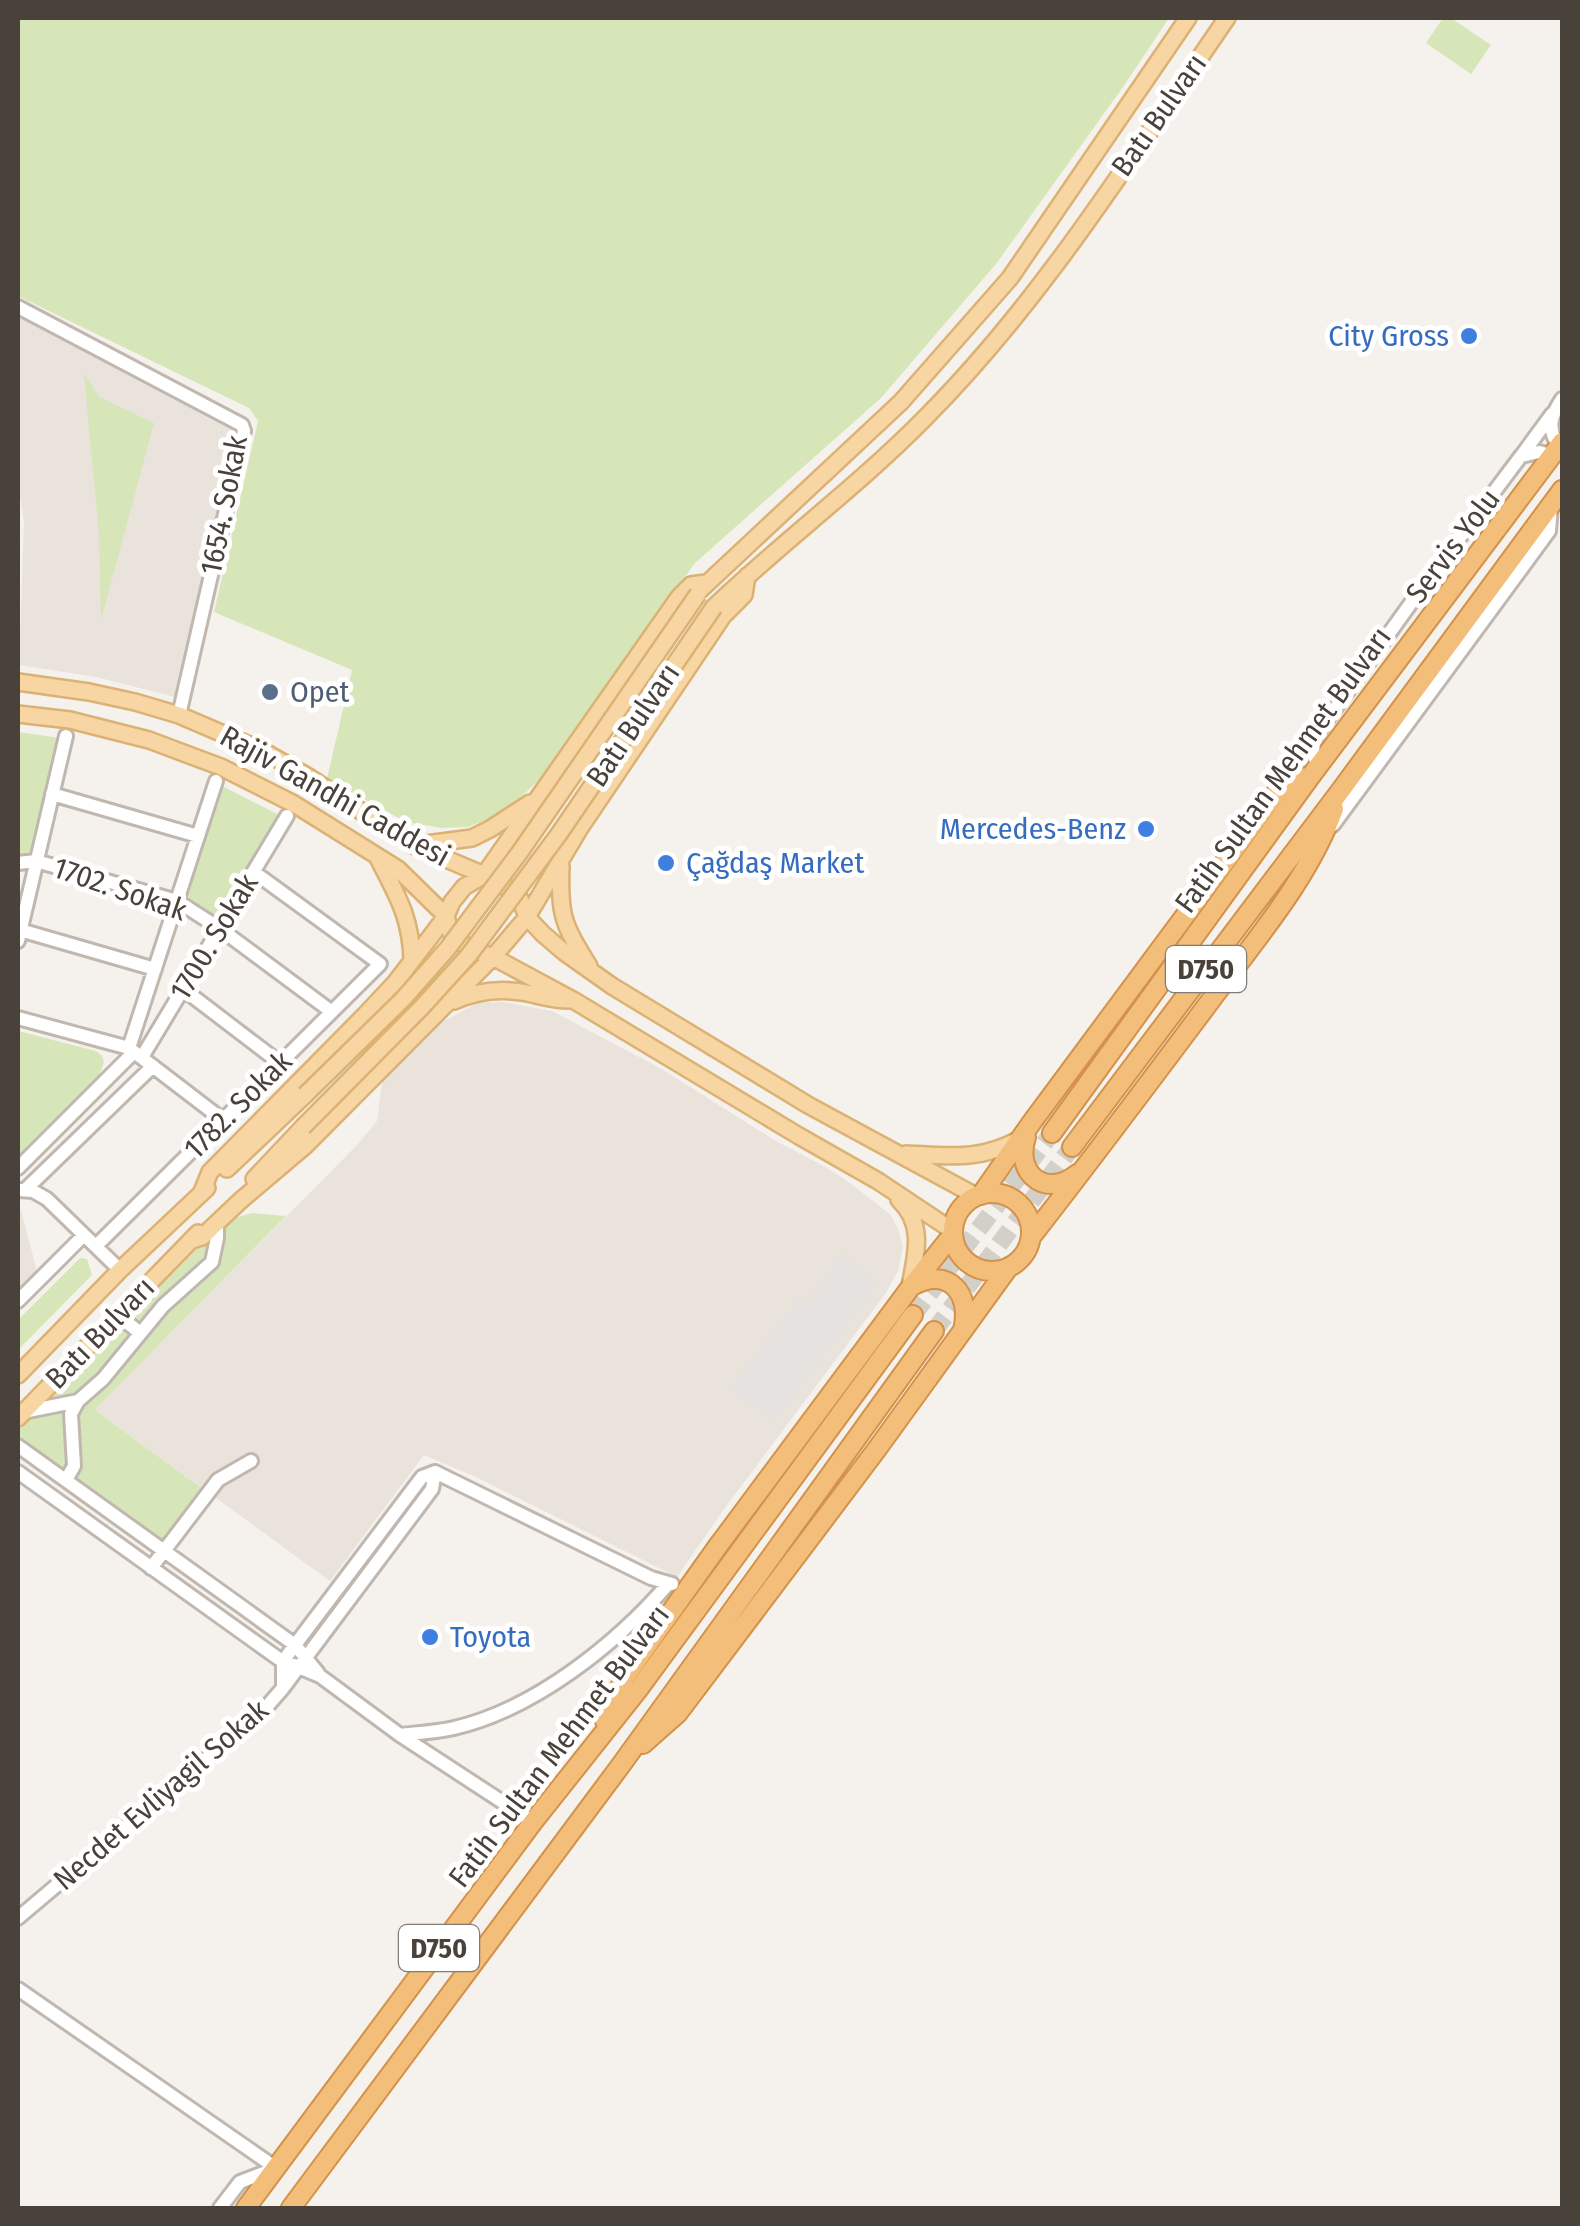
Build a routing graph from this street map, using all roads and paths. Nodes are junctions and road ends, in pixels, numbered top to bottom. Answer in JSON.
{"nodes":[{"id":1,"x":1188,"y":18,"type":"edge"},
{"id":2,"x":1226,"y":18,"type":"edge"},
{"id":3,"x":18,"y":307,"type":"edge"},
{"id":4,"x":1562,"y":398,"type":"edge"},
{"id":5,"x":1553,"y":412,"type":"junction"},
{"id":6,"x":1558,"y":448,"type":"edge"},
{"id":7,"x":1521,"y":456,"type":"junction"},
{"id":8,"x":1559,"y":502,"type":"edge"},
{"id":9,"x":748,"y":576,"type":"junction"},
{"id":10,"x":702,"y":588,"type":"junction"},
{"id":11,"x":18,"y":682,"type":"edge"},
{"id":12,"x":18,"y":714,"type":"edge"},
{"id":13,"x":179,"y":716,"type":"junction"},
{"id":14,"x":1317,"y":734,"type":"junction"},
{"id":15,"x":66,"y":736,"type":"dead end"},
{"id":16,"x":1314,"y":771,"type":"junction"},
{"id":17,"x":216,"y":781,"type":"dead end"},
{"id":18,"x":1341,"y":790,"type":"junction"},
{"id":19,"x":52,"y":794,"type":"junction"},
{"id":20,"x":538,"y":798,"type":"junction"},
{"id":21,"x":1268,"y":803,"type":"junction"},
{"id":22,"x":287,"y":816,"type":"dead end"},
{"id":23,"x":198,"y":836,"type":"junction"},
{"id":24,"x":1322,"y":839,"type":"junction"},
{"id":25,"x":413,"y":846,"type":"junction"},
{"id":26,"x":377,"y":856,"type":"junction"},
{"id":27,"x":561,"y":860,"type":"junction"},
{"id":28,"x":36,"y":861,"type":"junction"},
{"id":29,"x":18,"y":863,"type":"edge"},
{"id":30,"x":254,"y":872,"type":"junction"},
{"id":31,"x":484,"y":875,"type":"junction"},
{"id":32,"x":177,"y":902,"type":"junction"},
{"id":33,"x":446,"y":916,"type":"junction"},
{"id":34,"x":527,"y":917,"type":"junction"},
{"id":35,"x":219,"y":928,"type":"junction"},
{"id":36,"x":19,"y":936,"type":"edge"},
{"id":37,"x":494,"y":956,"type":"junction"},
{"id":38,"x":412,"y":960,"type":"junction"},
{"id":39,"x":155,"y":969,"type":"junction"},
{"id":40,"x":594,"y":974,"type":"junction"},
{"id":41,"x":182,"y":989,"type":"junction"},
{"id":42,"x":572,"y":1000,"type":"junction"},
{"id":43,"x":445,"y":1004,"type":"junction"},
{"id":44,"x":332,"y":1012,"type":"junction"},
{"id":45,"x":18,"y":1018,"type":"edge"},
{"id":46,"x":139,"y":1056,"type":"junction"},
{"id":47,"x":280,"y":1063,"type":"junction"},
{"id":48,"x":223,"y":1120,"type":"junction"},
{"id":49,"x":1026,"y":1130,"type":"junction"},
{"id":50,"x":1052,"y":1133,"type":"tunnel mouth"},
{"id":51,"x":1072,"y":1148,"type":"tunnel mouth"},
{"id":52,"x":898,"y":1153,"type":"junction"},
{"id":53,"x":1088,"y":1164,"type":"junction"},
{"id":54,"x":18,"y":1168,"type":"edge"},
{"id":55,"x":878,"y":1180,"type":"junction"},
{"id":56,"x":21,"y":1190,"type":"edge"},
{"id":57,"x":201,"y":1194,"type":"junction"},
{"id":58,"x":978,"y":1196,"type":"junction"},
{"id":59,"x":218,"y":1223,"type":"junction"},
{"id":60,"x":953,"y":1233,"type":"junction"},
{"id":61,"x":84,"y":1235,"type":"junction"},
{"id":62,"x":1031,"y":1237,"type":"junction"},
{"id":63,"x":192,"y":1240,"type":"junction"},
{"id":64,"x":96,"y":1246,"type":"junction"},
{"id":65,"x":1008,"y":1268,"type":"junction"},
{"id":66,"x":120,"y":1270,"type":"junction"},
{"id":67,"x":910,"y":1288,"type":"junction"},
{"id":68,"x":18,"y":1300,"type":"edge"},
{"id":69,"x":118,"y":1315,"type":"junction"},
{"id":70,"x":913,"y":1315,"type":"tunnel mouth"},
{"id":71,"x":934,"y":1330,"type":"tunnel mouth"},
{"id":72,"x":963,"y":1331,"type":"junction"},
{"id":73,"x":140,"y":1334,"type":"junction"},
{"id":74,"x":18,"y":1375,"type":"edge"},
{"id":75,"x":78,"y":1401,"type":"junction"},
{"id":76,"x":20,"y":1415,"type":"edge"},
{"id":77,"x":18,"y":1446,"type":"edge"},
{"id":78,"x":251,"y":1462,"type":"dead end"},
{"id":79,"x":18,"y":1472,"type":"edge"},
{"id":80,"x":435,"y":1472,"type":"junction"},
{"id":81,"x":66,"y":1480,"type":"junction"},
{"id":82,"x":164,"y":1550,"type":"junction"},
{"id":83,"x":151,"y":1568,"type":"junction"},
{"id":84,"x":678,"y":1586,"type":"junction"},
{"id":85,"x":295,"y":1645,"type":"junction"},
{"id":86,"x":283,"y":1661,"type":"junction"},
{"id":87,"x":303,"y":1663,"type":"junction"},
{"id":88,"x":283,"y":1688,"type":"junction"},
{"id":89,"x":400,"y":1735,"type":"junction"},
{"id":90,"x":593,"y":1746,"type":"junction"},
{"id":91,"x":621,"y":1764,"type":"junction"},
{"id":92,"x":533,"y":1822,"type":"junction"},
{"id":93,"x":18,"y":1918,"type":"edge"},
{"id":94,"x":18,"y":1989,"type":"edge"},
{"id":95,"x":276,"y":2168,"type":"junction"},
{"id":96,"x":220,"y":2208,"type":"edge"},
{"id":97,"x":246,"y":2208,"type":"edge"},
{"id":98,"x":291,"y":2208,"type":"edge"}],
"edges":[{"from":1,"to":10,"type":"main road","name":"Batı Bulvarı"},
{"from":2,"to":9,"type":"main road","name":"Batı Bulvarı"},
{"from":3,"to":13,"type":"street","name":"1654. Sokak"},
{"from":4,"to":5,"type":"street"},
{"from":5,"to":6,"type":"street"},
{"from":5,"to":7,"type":"street","name":"Servis Yolu"},
{"from":6,"to":7,"type":"street"},
{"from":6,"to":16,"type":"highway","name":"Fatih Sultan Mehmet Bulvarı","number":"D750"},
{"from":7,"to":14,"type":"street","name":"Servis Yolu"},
{"from":8,"to":18,"type":"highway","name":"Fatih Sultan Mehmet Bulvarı","number":"D750"},
{"from":8,"to":24,"type":"street","name":"Fatih Sultan Mehmet Bulvarı"},
{"from":9,"to":27,"type":"main road"},
{"from":9,"to":63,"type":"main road","name":"Batı Bulvarı","bridge":true},
{"from":10,"to":20,"type":"main road"},
{"from":10,"to":57,"type":"main road","name":"Batı Bulvarı","bridge":true},
{"from":11,"to":13,"type":"main road","name":"Rajiv Gandhi Caddesi"},
{"from":12,"to":26,"type":"main road","name":"Rajiv Gandhi Caddesi"},
{"from":13,"to":25,"type":"main road","name":"Rajiv Gandhi Caddesi"},
{"from":14,"to":16,"type":"street"},
{"from":14,"to":21,"type":"street","name":"Servis Yolu"},
{"from":15,"to":19,"type":"street"},
{"from":16,"to":21,"type":"highway"},
{"from":16,"to":50,"type":"highway","name":"Fatih Sultan Mehmet Bulvarı","number":"D750"},
{"from":17,"to":23,"type":"street"},
{"from":18,"to":24,"type":"highway"},
{"from":18,"to":51,"type":"highway","name":"Fatih Sultan Mehmet Bulvarı","number":"D750"},
{"from":19,"to":23,"type":"street"},
{"from":19,"to":28,"type":"street"},
{"from":20,"to":25,"type":"main road"},
{"from":20,"to":31,"type":"main road"},
{"from":21,"to":49,"type":"highway"},
{"from":22,"to":30,"type":"street","name":"1700. Sokak"},
{"from":23,"to":32,"type":"street"},
{"from":24,"to":53,"type":"highway"},
{"from":25,"to":31,"type":"main road","name":"Rajiv Gandhi Caddesi"},
{"from":26,"to":33,"type":"main road","name":"Rajiv Gandhi Caddesi"},
{"from":26,"to":38,"type":"main road"},
{"from":27,"to":34,"type":"main road"},
{"from":27,"to":40,"type":"main road"},
{"from":28,"to":29,"type":"street","name":"1702. Sokak"},
{"from":28,"to":32,"type":"street","name":"1702. Sokak"},
{"from":28,"to":36,"type":"street"},
{"from":30,"to":35,"type":"street","name":"1700. Sokak"},
{"from":30,"to":44,"type":"street","name":"1782. Sokak"},
{"from":31,"to":33,"type":"main road"},
{"from":31,"to":34,"type":"main road","name":"Rajiv Gandhi Caddesi"},
{"from":32,"to":35,"type":"street","name":"1702. Sokak"},
{"from":32,"to":39,"type":"street"},
{"from":33,"to":37,"type":"main road","name":"Rajiv Gandhi Caddesi"},
{"from":33,"to":38,"type":"main road"},
{"from":34,"to":37,"type":"main road"},
{"from":34,"to":40,"type":"main road","name":"Rajiv Gandhi Caddesi"},
{"from":35,"to":41,"type":"street","name":"1700. Sokak"},
{"from":35,"to":44,"type":"street","name":"1702. Sokak"},
{"from":36,"to":39,"type":"street"},
{"from":37,"to":42,"type":"main road","name":"Rajiv Gandhi Caddesi"},
{"from":37,"to":43,"type":"main road"},
{"from":38,"to":57,"type":"main road"},
{"from":39,"to":46,"type":"street"},
{"from":40,"to":52,"type":"main road","name":"Rajiv Gandhi Caddesi"},
{"from":41,"to":46,"type":"street","name":"1700. Sokak"},
{"from":41,"to":47,"type":"street"},
{"from":42,"to":43,"type":"main road"},
{"from":42,"to":55,"type":"main road","name":"Rajiv Gandhi Caddesi"},
{"from":43,"to":59,"type":"main road"},
{"from":44,"to":47,"type":"street","name":"1782. Sokak"},
{"from":45,"to":46,"type":"street"},
{"from":46,"to":48,"type":"street"},
{"from":46,"to":54,"type":"street"},
{"from":46,"to":56,"type":"street"},
{"from":47,"to":48,"type":"street","name":"1782. Sokak"},
{"from":48,"to":64,"type":"street","name":"1782. Sokak"},
{"from":49,"to":52,"type":"main road"},
{"from":49,"to":53,"type":"highway"},
{"from":49,"to":58,"type":"highway"},
{"from":52,"to":58,"type":"main road","name":"Rajiv Gandhi Caddesi"},
{"from":53,"to":62,"type":"highway"},
{"from":55,"to":60,"type":"main road","name":"Rajiv Gandhi Caddesi"},
{"from":55,"to":67,"type":"main road"},
{"from":56,"to":61,"type":"street"},
{"from":57,"to":66,"type":"main road","name":"Batı Bulvarı"},
{"from":58,"to":60,"type":"highway"},
{"from":58,"to":62,"type":"highway"},
{"from":59,"to":63,"type":"main road"},
{"from":59,"to":73,"type":"street"},
{"from":60,"to":65,"type":"highway"},
{"from":60,"to":67,"type":"highway"},
{"from":61,"to":64,"type":"street"},
{"from":61,"to":68,"type":"street"},
{"from":62,"to":65,"type":"highway"},
{"from":63,"to":69,"type":"main road","name":"Batı Bulvarı"},
{"from":64,"to":66,"type":"street"},
{"from":65,"to":72,"type":"highway"},
{"from":66,"to":74,"type":"main road","name":"Batı Bulvarı"},
{"from":67,"to":72,"type":"highway"},
{"from":67,"to":84,"type":"highway"},
{"from":69,"to":73,"type":"street"},
{"from":69,"to":76,"type":"main road","name":"Batı Bulvarı"},
{"from":70,"to":90,"type":"highway","name":"Fatih Sultan Mehmet Bulvarı","number":"D750"},
{"from":71,"to":91,"type":"highway","name":"Fatih Sultan Mehmet Bulvarı","number":"D750"},
{"from":72,"to":91,"type":"highway"},
{"from":73,"to":75,"type":"street"},
{"from":75,"to":76,"type":"street"},
{"from":75,"to":81,"type":"street"},
{"from":77,"to":81,"type":"street"},
{"from":78,"to":82,"type":"street"},
{"from":79,"to":83,"type":"street"},
{"from":80,"to":84,"type":"street"},
{"from":80,"to":85,"type":"street"},
{"from":80,"to":87,"type":"street"},
{"from":81,"to":82,"type":"street"},
{"from":82,"to":83,"type":"street"},
{"from":82,"to":85,"type":"street"},
{"from":83,"to":86,"type":"street"},
{"from":84,"to":89,"type":"street"},
{"from":84,"to":90,"type":"highway"},
{"from":85,"to":86,"type":"street"},
{"from":85,"to":87,"type":"street"},
{"from":86,"to":87,"type":"street"},
{"from":86,"to":88,"type":"street","name":"Necdet Evliyagil Sokak"},
{"from":87,"to":88,"type":"street"},
{"from":87,"to":89,"type":"street"},
{"from":88,"to":93,"type":"street","name":"Necdet Evliyagil Sokak"},
{"from":89,"to":92,"type":"street"},
{"from":90,"to":92,"type":"highway","name":"Fatih Sultan Mehmet Bulvarı","number":"D750"},
{"from":91,"to":98,"type":"highway","name":"Fatih Sultan Mehmet Bulvarı","number":"D750"},
{"from":92,"to":95,"type":"highway","name":"Fatih Sultan Mehmet Bulvarı","number":"D750"},
{"from":94,"to":95,"type":"street"},
{"from":95,"to":96,"type":"street"},
{"from":95,"to":97,"type":"highway","name":"Fatih Sultan Mehmet Bulvarı","number":"D750"}]}
